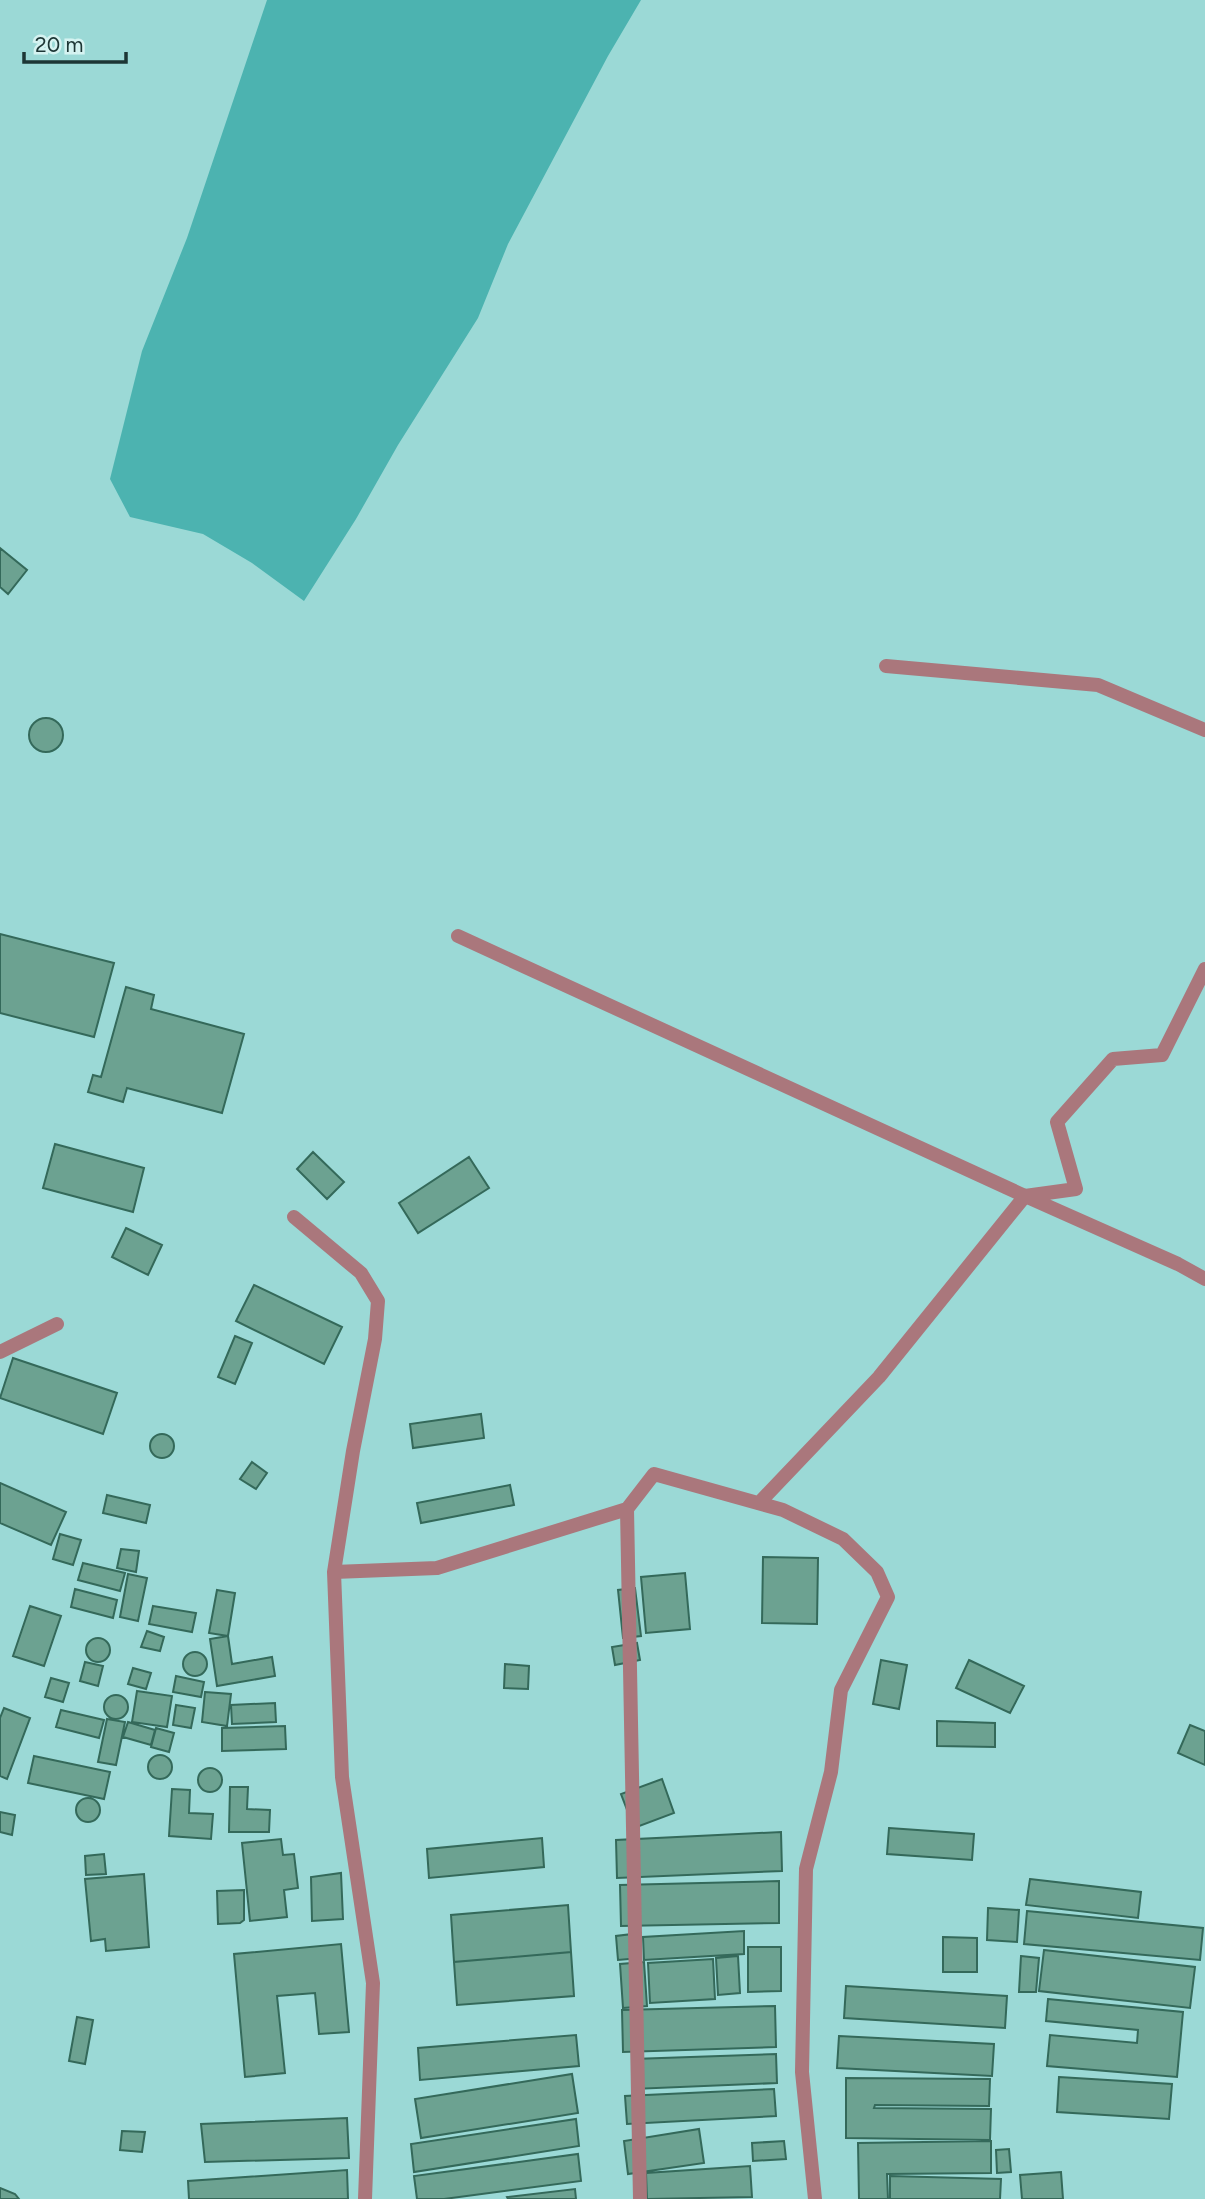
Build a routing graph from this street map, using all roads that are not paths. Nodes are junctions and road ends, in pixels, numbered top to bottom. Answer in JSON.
{"nodes":[{"id":1,"x":886,"y":666,"type":"dead end"},
{"id":2,"x":1205,"y":730,"type":"edge"},
{"id":3,"x":458,"y":936,"type":"dead end"},
{"id":4,"x":1205,"y":969,"type":"edge"},
{"id":5,"x":1025,"y":1196,"type":"junction"},
{"id":6,"x":294,"y":1217,"type":"dead end"},
{"id":7,"x":1205,"y":1279,"type":"edge"},
{"id":8,"x":57,"y":1324,"type":"dead end"},
{"id":9,"x":0,"y":1352,"type":"edge"},
{"id":10,"x":759,"y":1503,"type":"junction"},
{"id":11,"x":627,"y":1509,"type":"junction"},
{"id":12,"x":334,"y":1572,"type":"junction"},
{"id":13,"x":366,"y":2199,"type":"edge"},
{"id":14,"x":640,"y":2199,"type":"edge"},
{"id":15,"x":815,"y":2199,"type":"edge"}],
"edges":[{"from":1,"to":2,"type":"street"},
{"from":3,"to":5,"type":"street"},
{"from":4,"to":5,"type":"street"},
{"from":5,"to":7,"type":"street"},
{"from":5,"to":10,"type":"street"},
{"from":6,"to":12,"type":"street"},
{"from":8,"to":9,"type":"street"},
{"from":10,"to":11,"type":"street"},
{"from":10,"to":15,"type":"street"},
{"from":11,"to":12,"type":"street"},
{"from":11,"to":14,"type":"street"},
{"from":12,"to":13,"type":"street"}]}
